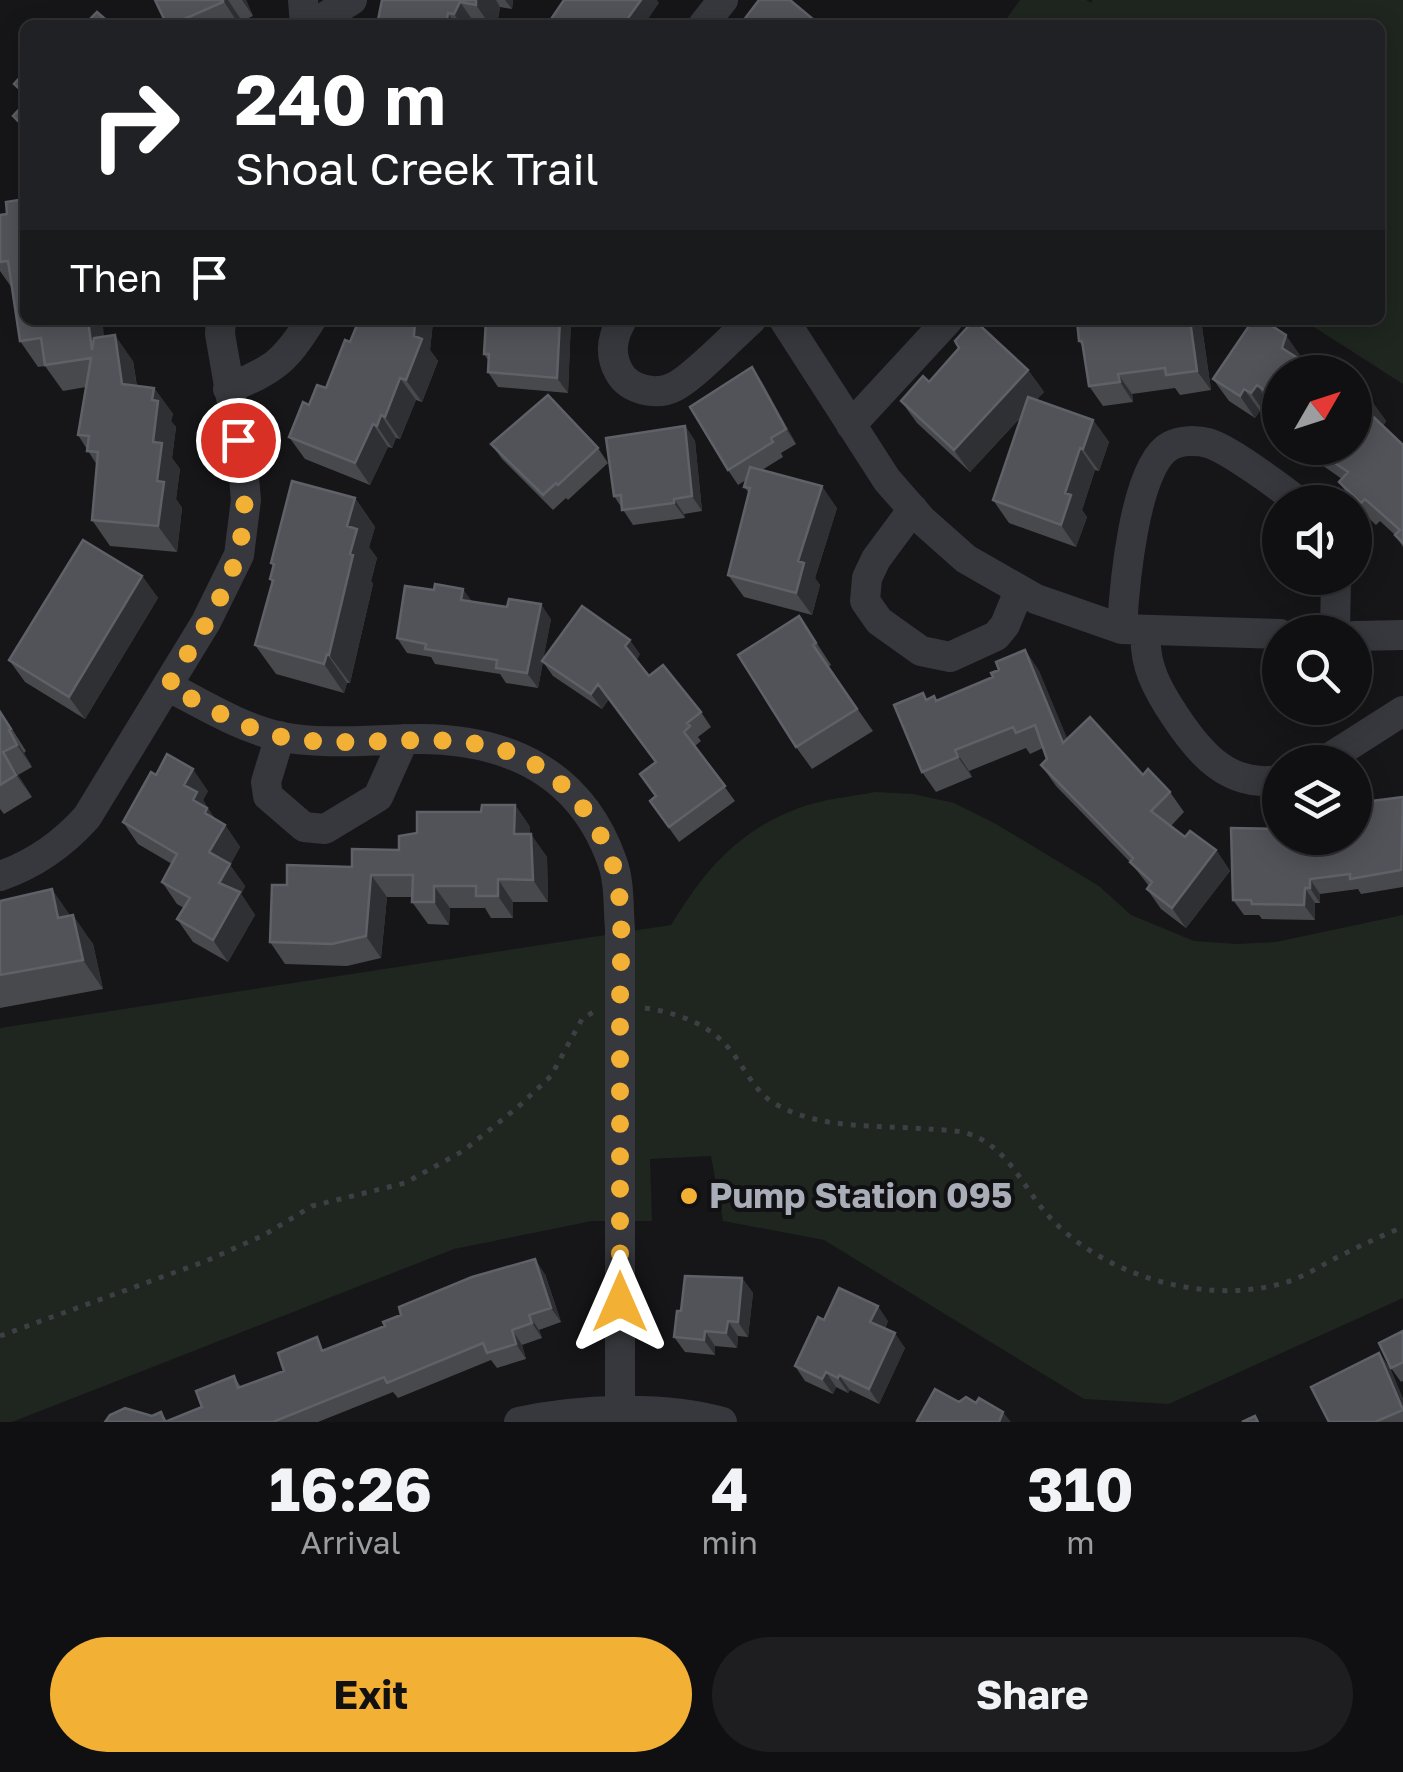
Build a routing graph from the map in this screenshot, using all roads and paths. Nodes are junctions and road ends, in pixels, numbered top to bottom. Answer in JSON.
{"nodes":[{"id":1,"x":352,"y":0,"type":"edge"},
{"id":2,"x":723,"y":0,"type":"edge"},
{"id":3,"x":317,"y":20,"type":"edge"},
{"id":4,"x":707,"y":20,"type":"edge"},
{"id":5,"x":221,"y":325,"type":"edge"},
{"id":6,"x":308,"y":325,"type":"edge"},
{"id":7,"x":619,"y":325,"type":"edge"},
{"id":8,"x":745,"y":325,"type":"edge"},
{"id":9,"x":787,"y":325,"type":"edge"},
{"id":10,"x":943,"y":325,"type":"edge"},
{"id":11,"x":228,"y":389,"type":"junction"},
{"id":12,"x":851,"y":425,"type":"junction"},
{"id":13,"x":1274,"y":485,"type":"edge"},
{"id":14,"x":913,"y":509,"type":"junction"},
{"id":15,"x":1019,"y":591,"type":"junction"},
{"id":16,"x":1134,"y":629,"type":"junction"},
{"id":17,"x":1262,"y":633,"type":"edge"},
{"id":18,"x":1403,"y":635,"type":"edge"},
{"id":19,"x":1372,"y":636,"type":"edge"},
{"id":20,"x":168,"y":686,"type":"junction"},
{"id":21,"x":1403,"y":712,"type":"edge"},
{"id":22,"x":280,"y":736,"type":"junction"},
{"id":23,"x":404,"y":739,"type":"junction"},
{"id":24,"x":1350,"y":745,"type":"edge"},
{"id":25,"x":1262,"y":779,"type":"edge"},
{"id":26,"x":0,"y":876,"type":"edge"},
{"id":27,"x":620,"y":1008,"type":"junction"},
{"id":28,"x":1403,"y":1227,"type":"edge"},
{"id":29,"x":0,"y":1336,"type":"edge"},
{"id":30,"x":620,"y":1417,"type":"edge"},
{"id":31,"x":520,"y":1422,"type":"edge"},
{"id":32,"x":722,"y":1422,"type":"edge"}],
"edges":[{"from":1,"to":3,"type":"street"},
{"from":2,"to":4,"type":"street"},
{"from":5,"to":11,"type":"street"},
{"from":6,"to":11,"type":"street"},
{"from":7,"to":8,"type":"street"},
{"from":9,"to":12,"type":"street"},
{"from":10,"to":12,"type":"street"},
{"from":11,"to":20,"type":"street"},
{"from":12,"to":14,"type":"street"},
{"from":13,"to":16,"type":"street"},
{"from":14,"to":15,"type":"street"},
{"from":14,"to":15,"type":"street"},
{"from":15,"to":16,"type":"street"},
{"from":16,"to":17,"type":"street"},
{"from":16,"to":25,"type":"street"},
{"from":18,"to":19,"type":"street"},
{"from":20,"to":22,"type":"street"},
{"from":20,"to":26,"type":"street"},
{"from":21,"to":24,"type":"street"},
{"from":22,"to":23,"type":"street"},
{"from":22,"to":23,"type":"street"},
{"from":23,"to":27,"type":"street"},
{"from":27,"to":28,"type":"path"},
{"from":27,"to":29,"type":"path"},
{"from":27,"to":30,"type":"street"},
{"from":30,"to":31,"type":"street"},
{"from":30,"to":32,"type":"street"}]}
